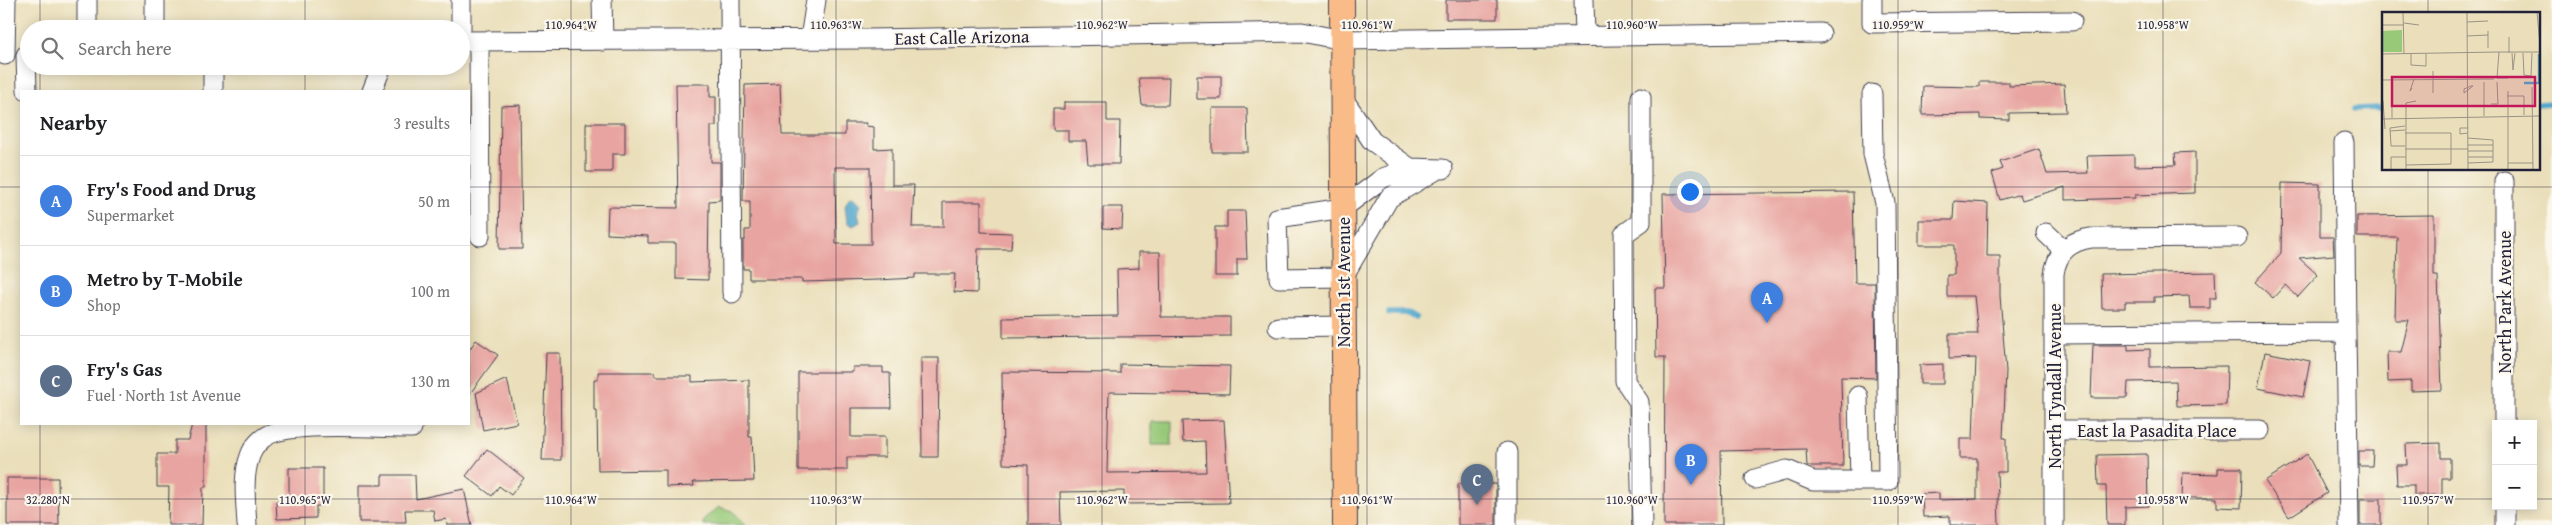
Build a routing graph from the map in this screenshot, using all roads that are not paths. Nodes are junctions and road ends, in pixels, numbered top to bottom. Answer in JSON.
{"nodes":[{"id":1,"x":6,"y":0,"type":"edge"},
{"id":2,"x":86,"y":0,"type":"edge"},
{"id":3,"x":155,"y":0,"type":"edge"},
{"id":4,"x":461,"y":0,"type":"edge"},
{"id":5,"x":602,"y":0,"type":"edge"},
{"id":6,"x":730,"y":0,"type":"edge"},
{"id":7,"x":816,"y":0,"type":"edge"},
{"id":8,"x":1342,"y":0,"type":"edge"},
{"id":9,"x":1584,"y":0,"type":"edge"},
{"id":10,"x":1872,"y":0,"type":"edge"},
{"id":11,"x":87,"y":20,"type":"edge"},
{"id":12,"x":155,"y":20,"type":"edge"},
{"id":13,"x":461,"y":20,"type":"edge"},
{"id":14,"x":2072,"y":21,"type":"dead end"},
{"id":15,"x":1821,"y":33,"type":"dead end"},
{"id":16,"x":1585,"y":36,"type":"junction"},
{"id":17,"x":730,"y":39,"type":"junction"},
{"id":18,"x":810,"y":39,"type":"junction"},
{"id":19,"x":1342,"y":40,"type":"junction"},
{"id":20,"x":470,"y":41,"type":"edge"},
{"id":21,"x":603,"y":41,"type":"junction"},
{"id":22,"x":3,"y":54,"type":"edge"},
{"id":23,"x":20,"y":54,"type":"edge"},
{"id":24,"x":27,"y":75,"type":"edge"},
{"id":25,"x":213,"y":75,"type":"edge"},
{"id":26,"x":378,"y":75,"type":"edge"},
{"id":27,"x":27,"y":90,"type":"edge"},
{"id":28,"x":213,"y":90,"type":"edge"},
{"id":29,"x":372,"y":90,"type":"edge"},
{"id":30,"x":1872,"y":94,"type":"dead end"},
{"id":31,"x":1342,"y":97,"type":"junction"},
{"id":32,"x":1641,"y":97,"type":"dead end"},
{"id":33,"x":2344,"y":142,"type":"dead end"},
{"id":34,"x":1410,"y":168,"type":"junction"},
{"id":35,"x":2504,"y":181,"type":"dead end"},
{"id":36,"x":1343,"y":208,"type":"junction"},
{"id":37,"x":2046,"y":233,"type":"dead end"},
{"id":38,"x":480,"y":236,"type":"dead end"},
{"id":39,"x":2237,"y":237,"type":"dead end"},
{"id":40,"x":2064,"y":250,"type":"junction"},
{"id":41,"x":1343,"y":277,"type":"junction"},
{"id":42,"x":732,"y":293,"type":"dead end"},
{"id":43,"x":1344,"y":326,"type":"junction"},
{"id":44,"x":1278,"y":327,"type":"dead end"},
{"id":45,"x":2346,"y":332,"type":"junction"},
{"id":46,"x":2054,"y":334,"type":"junction"},
{"id":47,"x":1858,"y":396,"type":"dead end"},
{"id":48,"x":2504,"y":420,"type":"edge"},
{"id":49,"x":412,"y":428,"type":"dead end"},
{"id":50,"x":2054,"y":430,"type":"junction"},
{"id":51,"x":2260,"y":430,"type":"dead end"},
{"id":52,"x":1507,"y":452,"type":"dead end"},
{"id":53,"x":1755,"y":479,"type":"dead end"},
{"id":54,"x":1860,"y":481,"type":"junction"},
{"id":55,"x":2505,"y":510,"type":"edge"},
{"id":56,"x":247,"y":525,"type":"edge"},
{"id":57,"x":1345,"y":525,"type":"edge"},
{"id":58,"x":1507,"y":525,"type":"edge"},
{"id":59,"x":1642,"y":525,"type":"edge"},
{"id":60,"x":2054,"y":525,"type":"edge"},
{"id":61,"x":2349,"y":525,"type":"edge"},
{"id":62,"x":2505,"y":525,"type":"edge"}],
"edges":[{"from":1,"to":22,"type":"street"},
{"from":2,"to":11,"type":"street"},
{"from":3,"to":12,"type":"street"},
{"from":4,"to":13,"type":"street"},
{"from":5,"to":21,"type":"street"},
{"from":6,"to":17,"type":"street"},
{"from":7,"to":18,"type":"street"},
{"from":8,"to":19,"type":"main road","name":"North 1st Avenue"},
{"from":9,"to":16,"type":"street"},
{"from":10,"to":14,"type":"street"},
{"from":15,"to":16,"type":"street"},
{"from":16,"to":19,"type":"street"},
{"from":17,"to":18,"type":"street","name":"East Calle Arizona"},
{"from":17,"to":21,"type":"street","name":"East Calle Arizona"},
{"from":17,"to":42,"type":"street"},
{"from":18,"to":19,"type":"street","name":"East Calle Arizona"},
{"from":19,"to":31,"type":"main road","name":"North 1st Avenue"},
{"from":20,"to":21,"type":"street","name":"East Calle Arizona"},
{"from":20,"to":38,"type":"street"},
{"from":22,"to":23,"type":"street"},
{"from":24,"to":27,"type":"street"},
{"from":25,"to":28,"type":"street"},
{"from":26,"to":29,"type":"street"},
{"from":30,"to":54,"type":"street"},
{"from":31,"to":34,"type":"street"},
{"from":31,"to":36,"type":"main road","name":"North 1st Avenue"},
{"from":32,"to":59,"type":"street"},
{"from":33,"to":45,"type":"street"},
{"from":34,"to":36,"type":"street"},
{"from":34,"to":41,"type":"street"},
{"from":35,"to":48,"type":"street","name":"North Park Avenue"},
{"from":36,"to":41,"type":"main road","name":"North 1st Avenue"},
{"from":36,"to":41,"type":"street"},
{"from":37,"to":40,"type":"street"},
{"from":39,"to":40,"type":"street"},
{"from":40,"to":46,"type":"street","name":"North Tyndall Avenue"},
{"from":41,"to":43,"type":"main road","name":"North 1st Avenue"},
{"from":43,"to":44,"type":"street"},
{"from":43,"to":57,"type":"main road","name":"North 1st Avenue"},
{"from":45,"to":46,"type":"street"},
{"from":45,"to":61,"type":"street"},
{"from":46,"to":50,"type":"street","name":"North Tyndall Avenue"},
{"from":47,"to":54,"type":"street"},
{"from":49,"to":56,"type":"street"},
{"from":50,"to":51,"type":"street","name":"East la Pasadita Place"},
{"from":50,"to":60,"type":"street","name":"North Tyndall Avenue"},
{"from":52,"to":58,"type":"street"},
{"from":53,"to":54,"type":"street"},
{"from":55,"to":62,"type":"street"}]}
